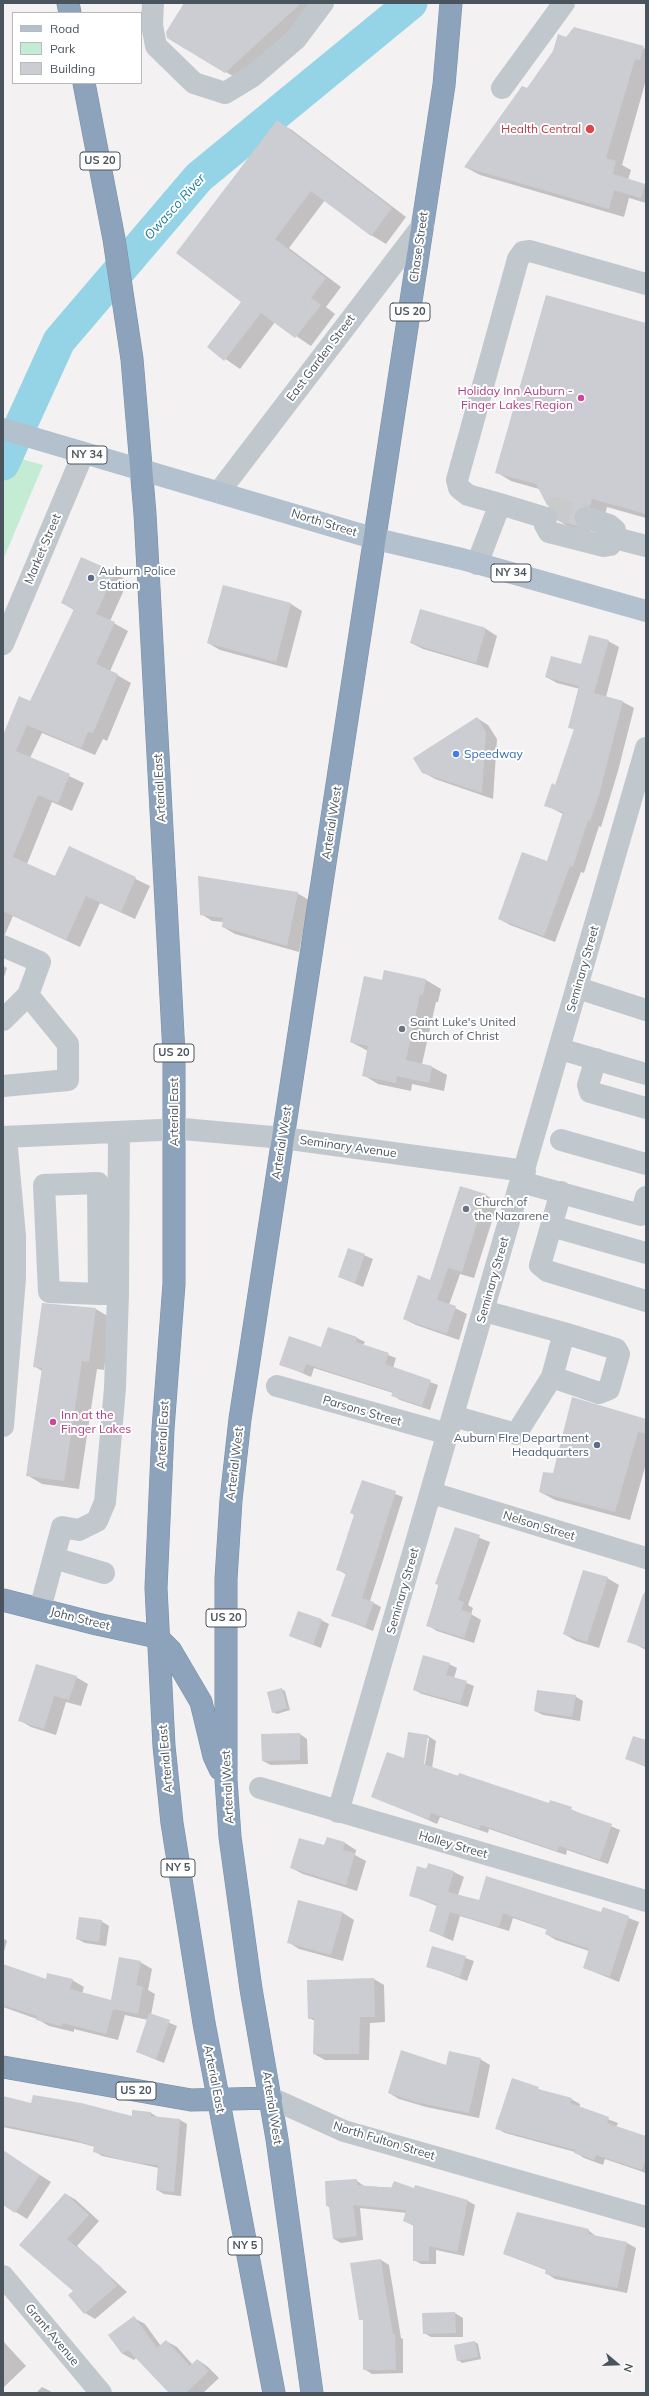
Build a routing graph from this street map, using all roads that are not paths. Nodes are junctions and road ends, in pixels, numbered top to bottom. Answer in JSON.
{"nodes":[{"id":1,"x":153,"y":3,"type":"edge"},
{"id":2,"x":323,"y":3,"type":"edge"},
{"id":3,"x":451,"y":3,"type":"edge"},
{"id":4,"x":564,"y":3,"type":"edge"},
{"id":5,"x":84,"y":84,"type":"edge"},
{"id":6,"x":502,"y":88,"type":"dead end"},
{"id":7,"x":423,"y":225,"type":"junction"},
{"id":8,"x":646,"y":284,"type":"edge"},
{"id":9,"x":3,"y":429,"type":"edge"},
{"id":10,"x":83,"y":454,"type":"junction"},
{"id":11,"x":142,"y":469,"type":"junction"},
{"id":12,"x":219,"y":492,"type":"junction"},
{"id":13,"x":500,"y":504,"type":"junction"},
{"id":14,"x":587,"y":518,"type":"tunnel mouth"},
{"id":15,"x":615,"y":538,"type":"junction"},
{"id":16,"x":376,"y":539,"type":"junction"},
{"id":17,"x":646,"y":546,"type":"edge"},
{"id":18,"x":478,"y":564,"type":"junction"},
{"id":19,"x":646,"y":611,"type":"edge"},
{"id":20,"x":3,"y":644,"type":"edge"},
{"id":21,"x":646,"y":748,"type":"edge"},
{"id":22,"x":3,"y":946,"type":"edge"},
{"id":23,"x":578,"y":988,"type":"junction"},
{"id":24,"x":28,"y":995,"type":"junction"},
{"id":25,"x":646,"y":1010,"type":"edge"},
{"id":26,"x":3,"y":1020,"type":"edge"},
{"id":27,"x":560,"y":1049,"type":"junction"},
{"id":28,"x":596,"y":1059,"type":"junction"},
{"id":29,"x":646,"y":1074,"type":"edge"},
{"id":30,"x":3,"y":1086,"type":"edge"},
{"id":31,"x":646,"y":1108,"type":"edge"},
{"id":32,"x":175,"y":1130,"type":"junction"},
{"id":33,"x":119,"y":1132,"type":"junction"},
{"id":34,"x":4,"y":1137,"type":"edge"},
{"id":35,"x":283,"y":1138,"type":"junction"},
{"id":36,"x":561,"y":1140,"type":"dead end"},
{"id":37,"x":646,"y":1164,"type":"edge"},
{"id":38,"x":523,"y":1176,"type":"junction"},
{"id":39,"x":560,"y":1192,"type":"junction"},
{"id":40,"x":644,"y":1209,"type":"edge"},
{"id":41,"x":551,"y":1226,"type":"junction"},
{"id":42,"x":646,"y":1253,"type":"edge"},
{"id":43,"x":109,"y":1294,"type":"junction"},
{"id":44,"x":646,"y":1301,"type":"edge"},
{"id":45,"x":9,"y":1305,"type":"edge"},
{"id":46,"x":484,"y":1311,"type":"junction"},
{"id":47,"x":564,"y":1333,"type":"junction"},
{"id":48,"x":6,"y":1355,"type":"edge"},
{"id":49,"x":552,"y":1377,"type":"junction"},
{"id":50,"x":277,"y":1386,"type":"dead end"},
{"id":51,"x":4,"y":1404,"type":"edge"},
{"id":52,"x":451,"y":1425,"type":"junction"},
{"id":53,"x":3,"y":1426,"type":"edge"},
{"id":54,"x":432,"y":1493,"type":"junction"},
{"id":55,"x":54,"y":1558,"type":"junction"},
{"id":56,"x":646,"y":1558,"type":"edge"},
{"id":57,"x":104,"y":1573,"type":"dead end"},
{"id":58,"x":3,"y":1600,"type":"edge"},
{"id":59,"x":40,"y":1609,"type":"junction"},
{"id":60,"x":157,"y":1637,"type":"junction"},
{"id":61,"x":226,"y":1780,"type":"junction"},
{"id":62,"x":260,"y":1788,"type":"dead end"},
{"id":63,"x":338,"y":1812,"type":"junction"},
{"id":64,"x":646,"y":1901,"type":"edge"},
{"id":65,"x":3,"y":2068,"type":"edge"},
{"id":66,"x":218,"y":2098,"type":"junction"},
{"id":67,"x":271,"y":2098,"type":"junction"},
{"id":68,"x":646,"y":2217,"type":"edge"},
{"id":69,"x":3,"y":2276,"type":"edge"},
{"id":70,"x":101,"y":2393,"type":"edge"},
{"id":71,"x":274,"y":2393,"type":"edge"},
{"id":72,"x":312,"y":2393,"type":"edge"}],
"edges":[{"from":1,"to":2,"type":"street"},
{"from":3,"to":7,"type":"highway","name":"Chase Street","number":"US 20"},
{"from":4,"to":6,"type":"street"},
{"from":5,"to":11,"type":"highway","number":"US 20"},
{"from":7,"to":12,"type":"street","name":"East Garden Street"},
{"from":7,"to":16,"type":"highway","name":"Chase Street","number":"US 20"},
{"from":8,"to":13,"type":"street"},
{"from":9,"to":10,"type":"main road","name":"North Street","number":"NY 34"},
{"from":10,"to":11,"type":"main road","name":"North Street","number":"NY 34"},
{"from":10,"to":20,"type":"street","name":"Market Street"},
{"from":11,"to":12,"type":"main road","name":"North Street","number":"NY 34"},
{"from":11,"to":32,"type":"highway","name":"Arterial East","number":"US 20"},
{"from":12,"to":16,"type":"main road","name":"North Street","number":"NY 34"},
{"from":13,"to":15,"type":"street"},
{"from":13,"to":18,"type":"street"},
{"from":14,"to":15,"type":"street"},
{"from":15,"to":17,"type":"street"},
{"from":16,"to":18,"type":"main road","name":"North Street","number":"NY 34"},
{"from":16,"to":35,"type":"highway","name":"Arterial West","number":"US 20"},
{"from":18,"to":19,"type":"main road","name":"North Street","number":"NY 34"},
{"from":21,"to":23,"type":"street","name":"Seminary Street"},
{"from":22,"to":24,"type":"street"},
{"from":23,"to":25,"type":"street"},
{"from":23,"to":27,"type":"street","name":"Seminary Street"},
{"from":24,"to":26,"type":"street"},
{"from":24,"to":30,"type":"street"},
{"from":27,"to":28,"type":"street"},
{"from":27,"to":38,"type":"street","name":"Seminary Street"},
{"from":28,"to":29,"type":"street"},
{"from":28,"to":31,"type":"street"},
{"from":32,"to":33,"type":"street","name":"Seminary Avenue"},
{"from":32,"to":35,"type":"street","name":"Seminary Avenue"},
{"from":32,"to":60,"type":"highway","name":"Arterial East","number":"US 20"},
{"from":33,"to":34,"type":"street","name":"Seminary Avenue"},
{"from":33,"to":43,"type":"street"},
{"from":34,"to":45,"type":"street"},
{"from":35,"to":38,"type":"street","name":"Seminary Avenue"},
{"from":35,"to":61,"type":"highway","name":"Arterial West","number":"US 20"},
{"from":36,"to":37,"type":"street"},
{"from":38,"to":39,"type":"street","name":"Seminary Avenue"},
{"from":38,"to":46,"type":"street","name":"Seminary Street"},
{"from":39,"to":40,"type":"street","name":"Seminary Avenue"},
{"from":39,"to":41,"type":"street"},
{"from":41,"to":42,"type":"street"},
{"from":41,"to":44,"type":"street"},
{"from":43,"to":43,"type":"street"},
{"from":43,"to":55,"type":"street"},
{"from":45,"to":48,"type":"street"},
{"from":46,"to":47,"type":"street"},
{"from":46,"to":52,"type":"street","name":"Seminary Street"},
{"from":47,"to":49,"type":"street"},
{"from":47,"to":49,"type":"street"},
{"from":48,"to":51,"type":"street"},
{"from":49,"to":52,"type":"street","name":"Parsons Street"},
{"from":50,"to":52,"type":"street","name":"Parsons Street"},
{"from":51,"to":53,"type":"street"},
{"from":52,"to":54,"type":"street","name":"Seminary Street"},
{"from":54,"to":56,"type":"street","name":"Nelson Street"},
{"from":54,"to":63,"type":"street","name":"Seminary Street"},
{"from":55,"to":57,"type":"street"},
{"from":55,"to":59,"type":"street"},
{"from":58,"to":59,"type":"highway","name":"John Street"},
{"from":59,"to":60,"type":"highway","name":"John Street"},
{"from":60,"to":61,"type":"highway"},
{"from":60,"to":66,"type":"highway","name":"Arterial East","number":"NY 5"},
{"from":61,"to":67,"type":"highway","name":"Arterial West","number":"US 20"},
{"from":62,"to":63,"type":"street","name":"Holley Street"},
{"from":63,"to":64,"type":"street","name":"Holley Street"},
{"from":65,"to":66,"type":"highway","name":"North Fulton Street","number":"US 20"},
{"from":66,"to":67,"type":"highway","name":"North Fulton Street","number":"US 20"},
{"from":66,"to":71,"type":"highway","name":"Arterial East","number":"NY 5"},
{"from":67,"to":68,"type":"street","name":"North Fulton Street"},
{"from":67,"to":72,"type":"highway","name":"Arterial West"},
{"from":69,"to":70,"type":"street","name":"Grant Avenue"}]}
